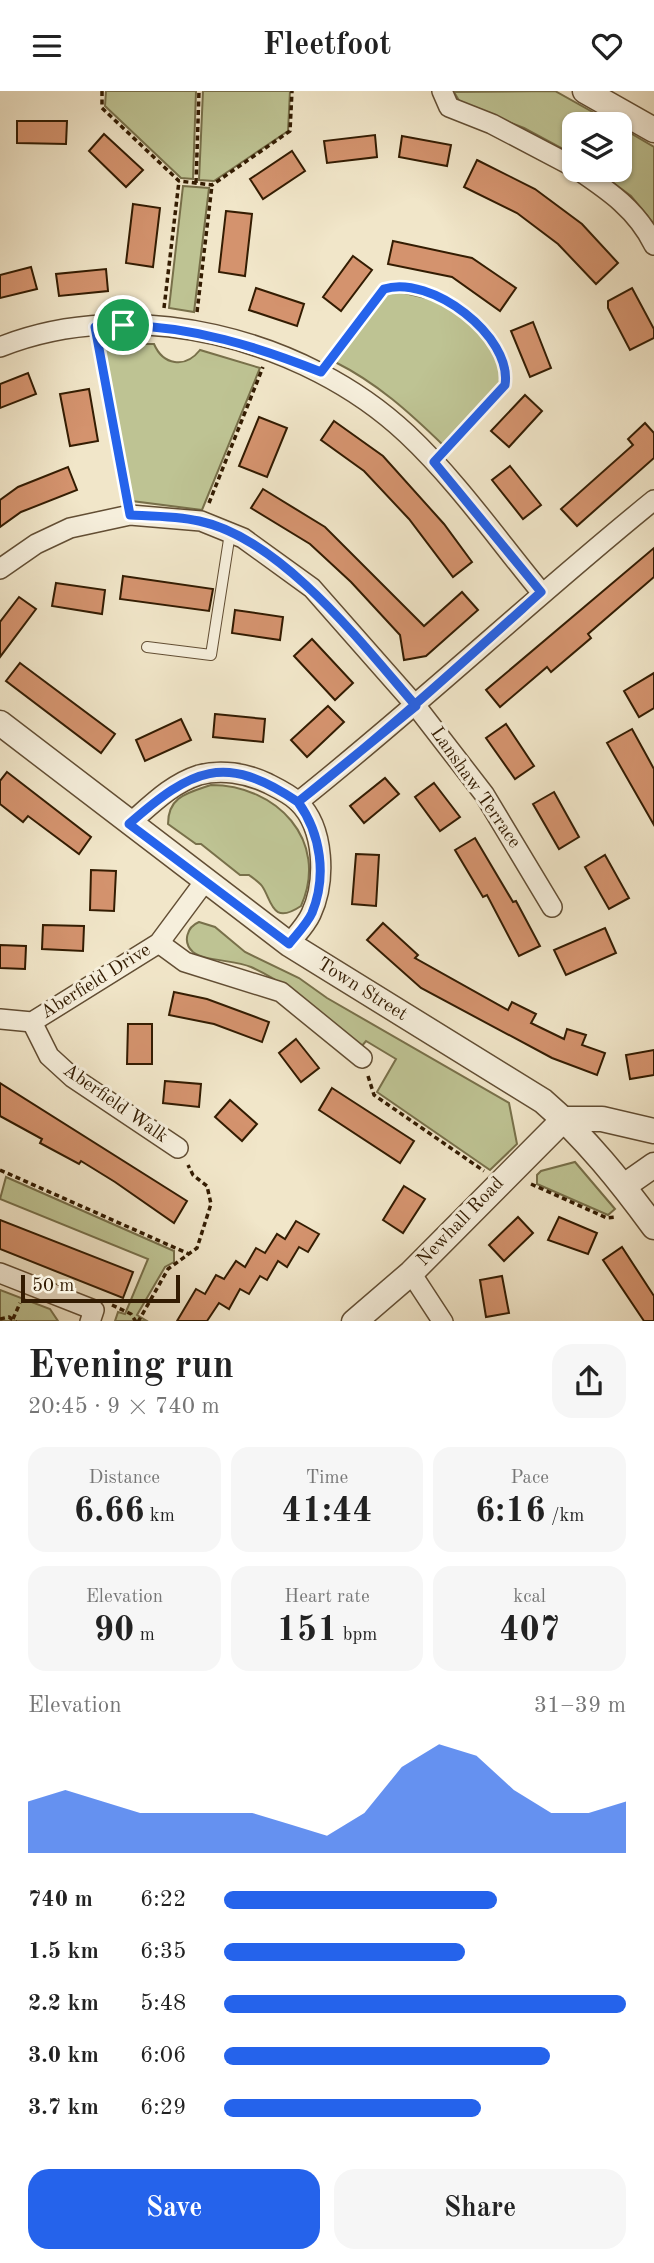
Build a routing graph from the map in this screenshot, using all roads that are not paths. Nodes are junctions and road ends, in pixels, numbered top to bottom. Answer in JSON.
{"nodes":[{"id":1,"x":442,"y":91,"type":"edge"},
{"id":2,"x":585,"y":91,"type":"edge"},
{"id":3,"x":654,"y":131,"type":"edge"},
{"id":4,"x":562,"y":161,"type":"edge"},
{"id":5,"x":596,"y":182,"type":"edge"},
{"id":6,"x":654,"y":245,"type":"edge"},
{"id":7,"x":0,"y":347,"type":"edge"},
{"id":8,"x":654,"y":500,"type":"edge"},
{"id":9,"x":230,"y":533,"type":"junction"},
{"id":10,"x":0,"y":569,"type":"edge"},
{"id":11,"x":541,"y":592,"type":"junction"},
{"id":12,"x":147,"y":647,"type":"dead end"},
{"id":13,"x":416,"y":706,"type":"junction"},
{"id":14,"x":0,"y":723,"type":"edge"},
{"id":15,"x":298,"y":802,"type":"junction"},
{"id":16,"x":129,"y":824,"type":"junction"},
{"id":17,"x":205,"y":881,"type":"junction"},
{"id":18,"x":552,"y":907,"type":"dead end"},
{"id":19,"x":159,"y":943,"type":"junction"},
{"id":20,"x":289,"y":944,"type":"junction"},
{"id":21,"x":0,"y":1019,"type":"edge"},
{"id":22,"x":32,"y":1022,"type":"junction"},
{"id":23,"x":362,"y":1058,"type":"road end"},
{"id":24,"x":564,"y":1119,"type":"junction"},
{"id":25,"x":654,"y":1131,"type":"edge"},
{"id":26,"x":178,"y":1148,"type":"road end"},
{"id":27,"x":654,"y":1165,"type":"edge"},
{"id":28,"x":624,"y":1186,"type":"junction"},
{"id":29,"x":649,"y":1220,"type":"edge"},
{"id":30,"x":0,"y":1273,"type":"edge"},
{"id":31,"x":411,"y":1273,"type":"junction"},
{"id":32,"x":90,"y":1321,"type":"edge"},
{"id":33,"x":354,"y":1321,"type":"edge"},
{"id":34,"x":443,"y":1321,"type":"edge"}],
"edges":[{"from":1,"to":4,"type":"street"},
{"from":2,"to":3,"type":"street"},
{"from":5,"to":6,"type":"street"},
{"from":7,"to":11,"type":"street"},
{"from":8,"to":11,"type":"street"},
{"from":9,"to":10,"type":"street","name":"Lanshaw Terrace"},
{"from":9,"to":12,"type":"lane"},
{"from":9,"to":13,"type":"street","name":"Lanshaw Terrace"},
{"from":11,"to":13,"type":"street"},
{"from":13,"to":15,"type":"street"},
{"from":13,"to":18,"type":"street","name":"Lanshaw Terrace"},
{"from":14,"to":16,"type":"street","name":"Town Street"},
{"from":15,"to":16,"type":"street"},
{"from":15,"to":20,"type":"street"},
{"from":16,"to":17,"type":"street","name":"Town Street"},
{"from":17,"to":19,"type":"street","name":"Aberfield Drive"},
{"from":17,"to":20,"type":"street","name":"Town Street"},
{"from":19,"to":22,"type":"street","name":"Aberfield Drive"},
{"from":19,"to":23,"type":"street"},
{"from":20,"to":24,"type":"street","name":"Town Street"},
{"from":21,"to":22,"type":"street","name":"Aberfield Drive"},
{"from":22,"to":26,"type":"street","name":"Aberfield Walk"},
{"from":24,"to":25,"type":"street"},
{"from":24,"to":28,"type":"street","name":"Town Street"},
{"from":24,"to":31,"type":"street","name":"Newhall Road"},
{"from":27,"to":28,"type":"street"},
{"from":28,"to":29,"type":"street","name":"Town Street"},
{"from":30,"to":32,"type":"street"},
{"from":31,"to":33,"type":"street","name":"Newhall Road"},
{"from":31,"to":34,"type":"street"}]}
